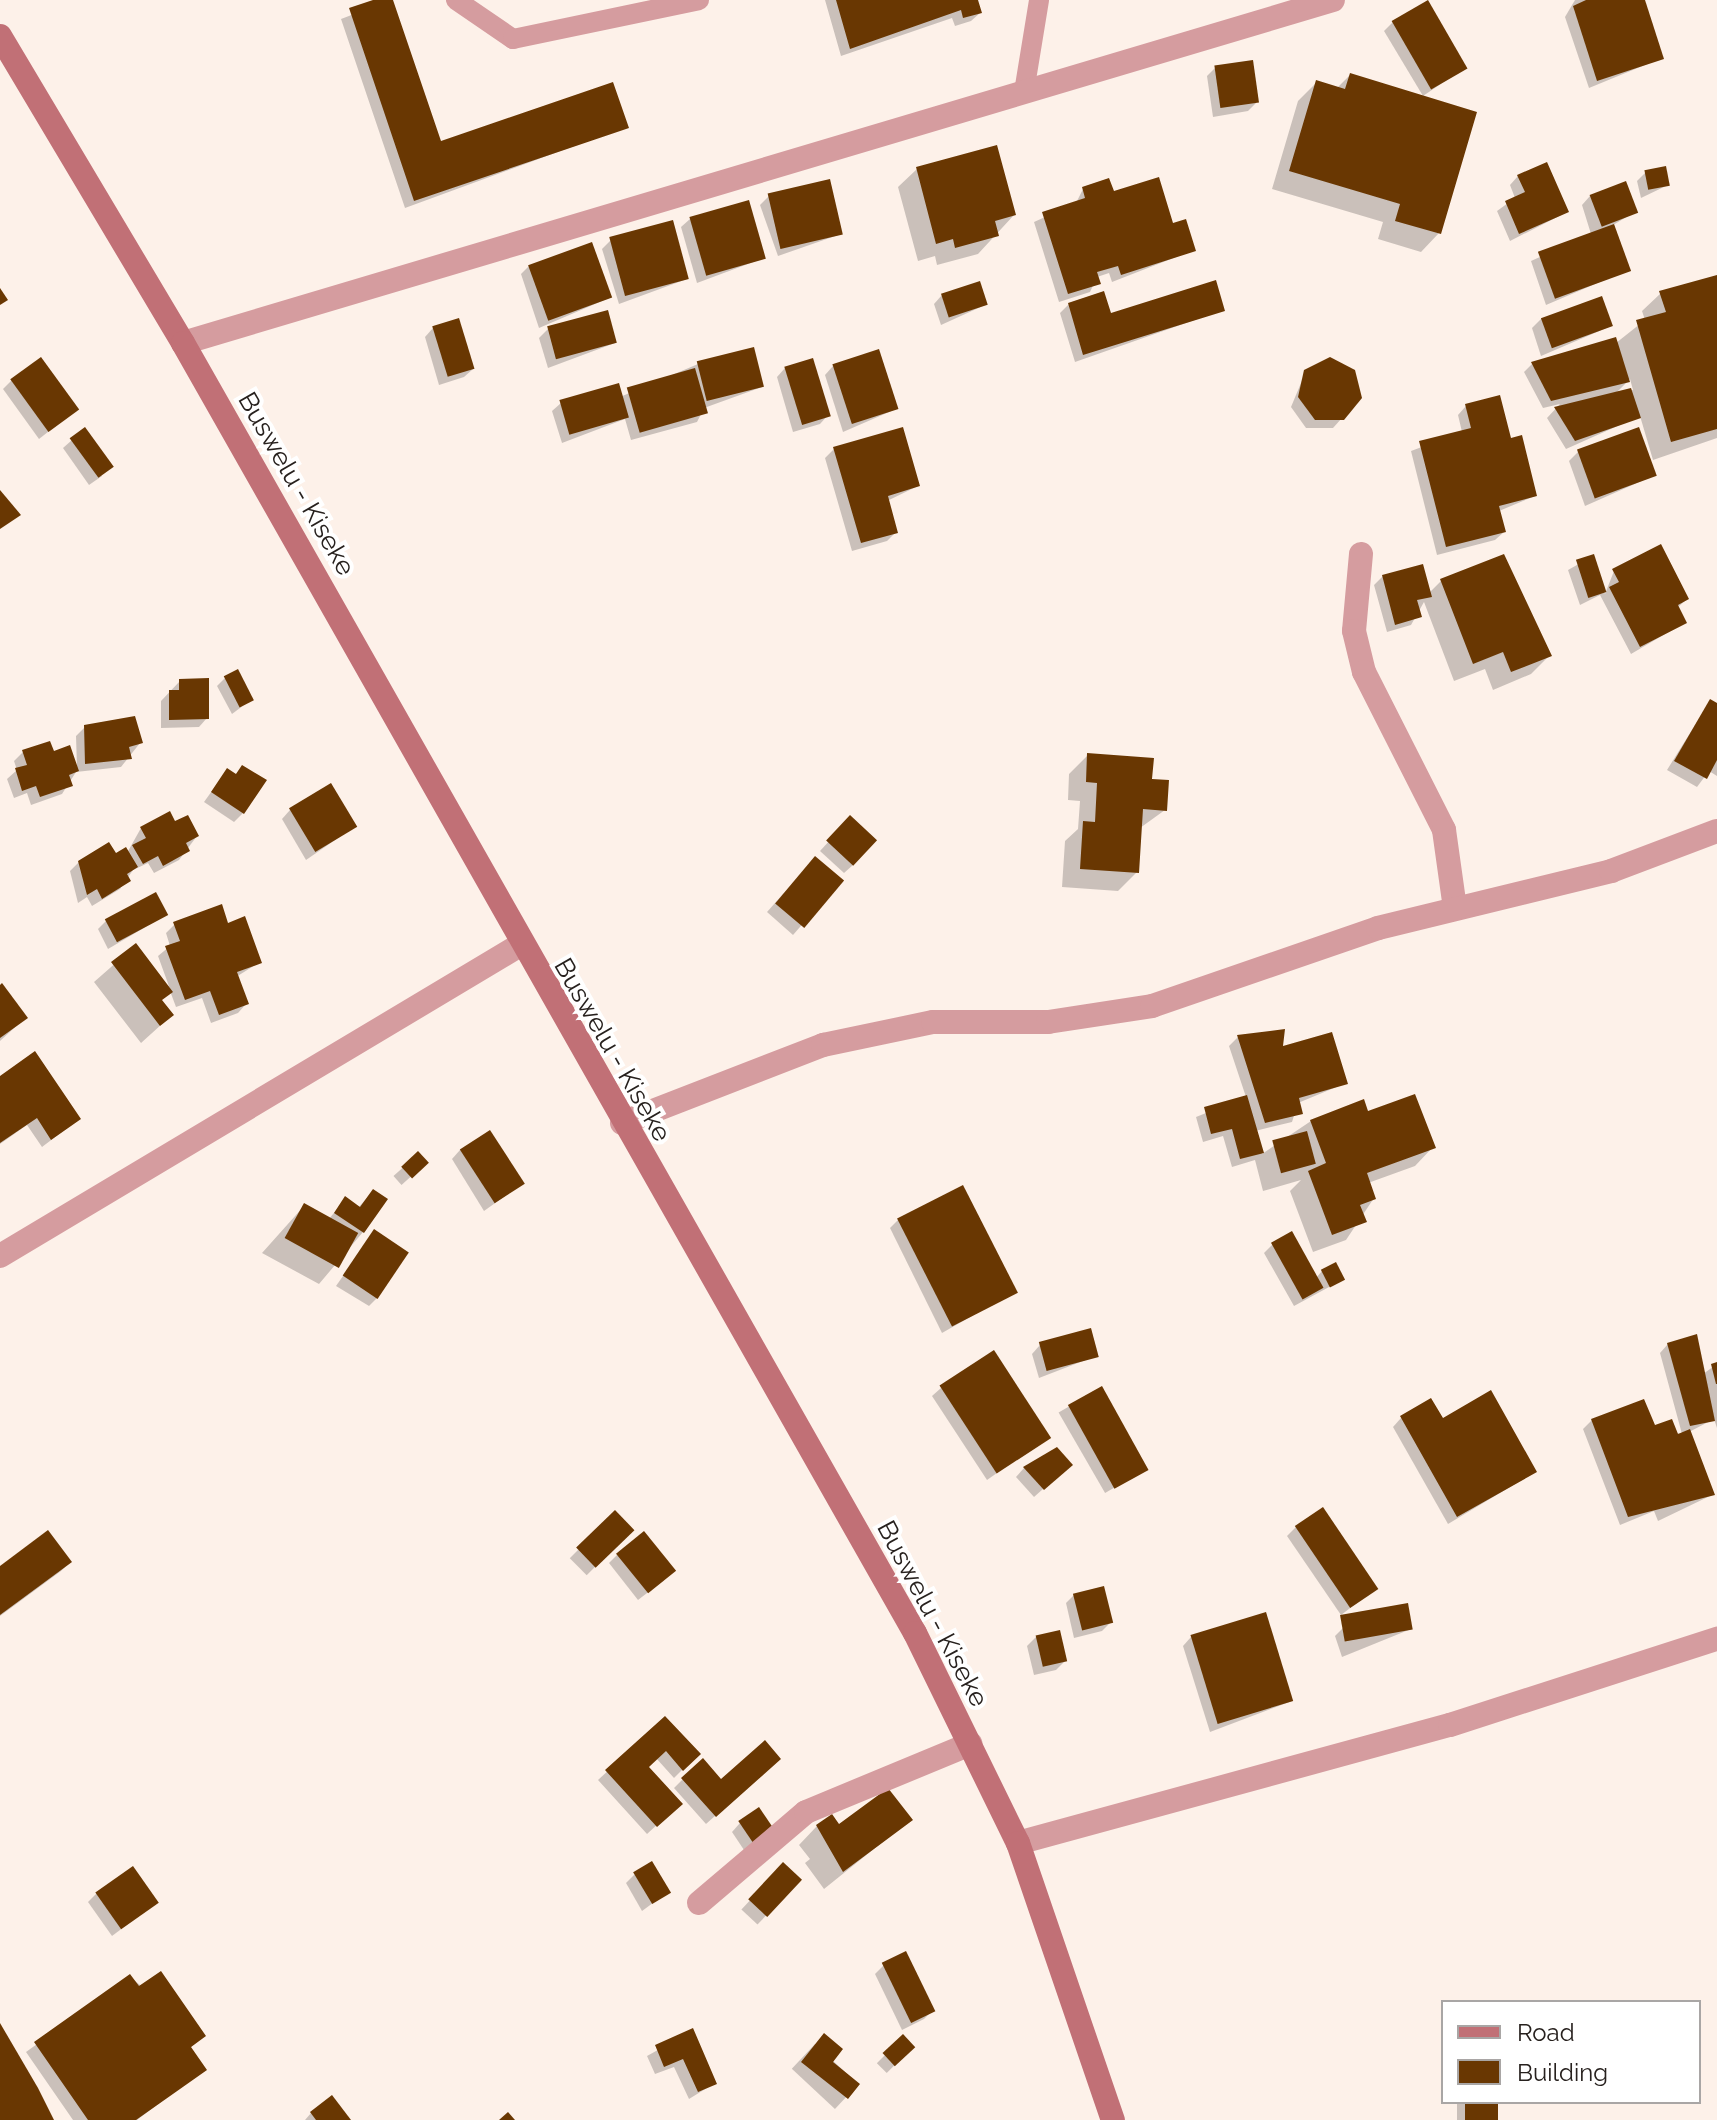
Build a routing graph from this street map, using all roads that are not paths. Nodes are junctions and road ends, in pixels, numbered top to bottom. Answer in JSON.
{"nodes":[{"id":1,"x":456,"y":0,"type":"edge"},
{"id":2,"x":627,"y":0,"type":"edge"},
{"id":3,"x":699,"y":0,"type":"edge"},
{"id":4,"x":1039,"y":0,"type":"edge"},
{"id":5,"x":1333,"y":0,"type":"edge"},
{"id":6,"x":621,"y":21,"type":"junction"},
{"id":7,"x":0,"y":36,"type":"edge"},
{"id":8,"x":1024,"y":92,"type":"junction"},
{"id":9,"x":183,"y":343,"type":"junction"},
{"id":10,"x":1361,"y":554,"type":"dead end"},
{"id":11,"x":1717,"y":831,"type":"edge"},
{"id":12,"x":1455,"y":908,"type":"junction"},
{"id":13,"x":520,"y":945,"type":"junction"},
{"id":14,"x":622,"y":1123,"type":"junction"},
{"id":15,"x":0,"y":1256,"type":"edge"},
{"id":16,"x":1717,"y":1639,"type":"edge"},
{"id":17,"x":970,"y":1744,"type":"junction"},
{"id":18,"x":1018,"y":1843,"type":"junction"},
{"id":19,"x":699,"y":1903,"type":"dead end"},
{"id":20,"x":1113,"y":2120,"type":"edge"}],
"edges":[{"from":1,"to":6,"type":"lane"},
{"from":2,"to":6,"type":"lane"},
{"from":3,"to":6,"type":"lane"},
{"from":4,"to":8,"type":"lane"},
{"from":5,"to":8,"type":"street"},
{"from":7,"to":9,"type":"main road","name":"Buswelu - Kiseke"},
{"from":8,"to":9,"type":"street"},
{"from":9,"to":13,"type":"main road","name":"Buswelu - Kiseke"},
{"from":10,"to":12,"type":"street"},
{"from":11,"to":12,"type":"street"},
{"from":12,"to":14,"type":"street"},
{"from":13,"to":14,"type":"main road","name":"Buswelu - Kiseke"},
{"from":13,"to":15,"type":"street"},
{"from":14,"to":17,"type":"main road","name":"Buswelu - Kiseke"},
{"from":16,"to":18,"type":"street"},
{"from":17,"to":18,"type":"main road","name":"Buswelu - Kiseke"},
{"from":17,"to":19,"type":"street"},
{"from":18,"to":20,"type":"main road","name":"Buswelu - Kiseke"}]}
